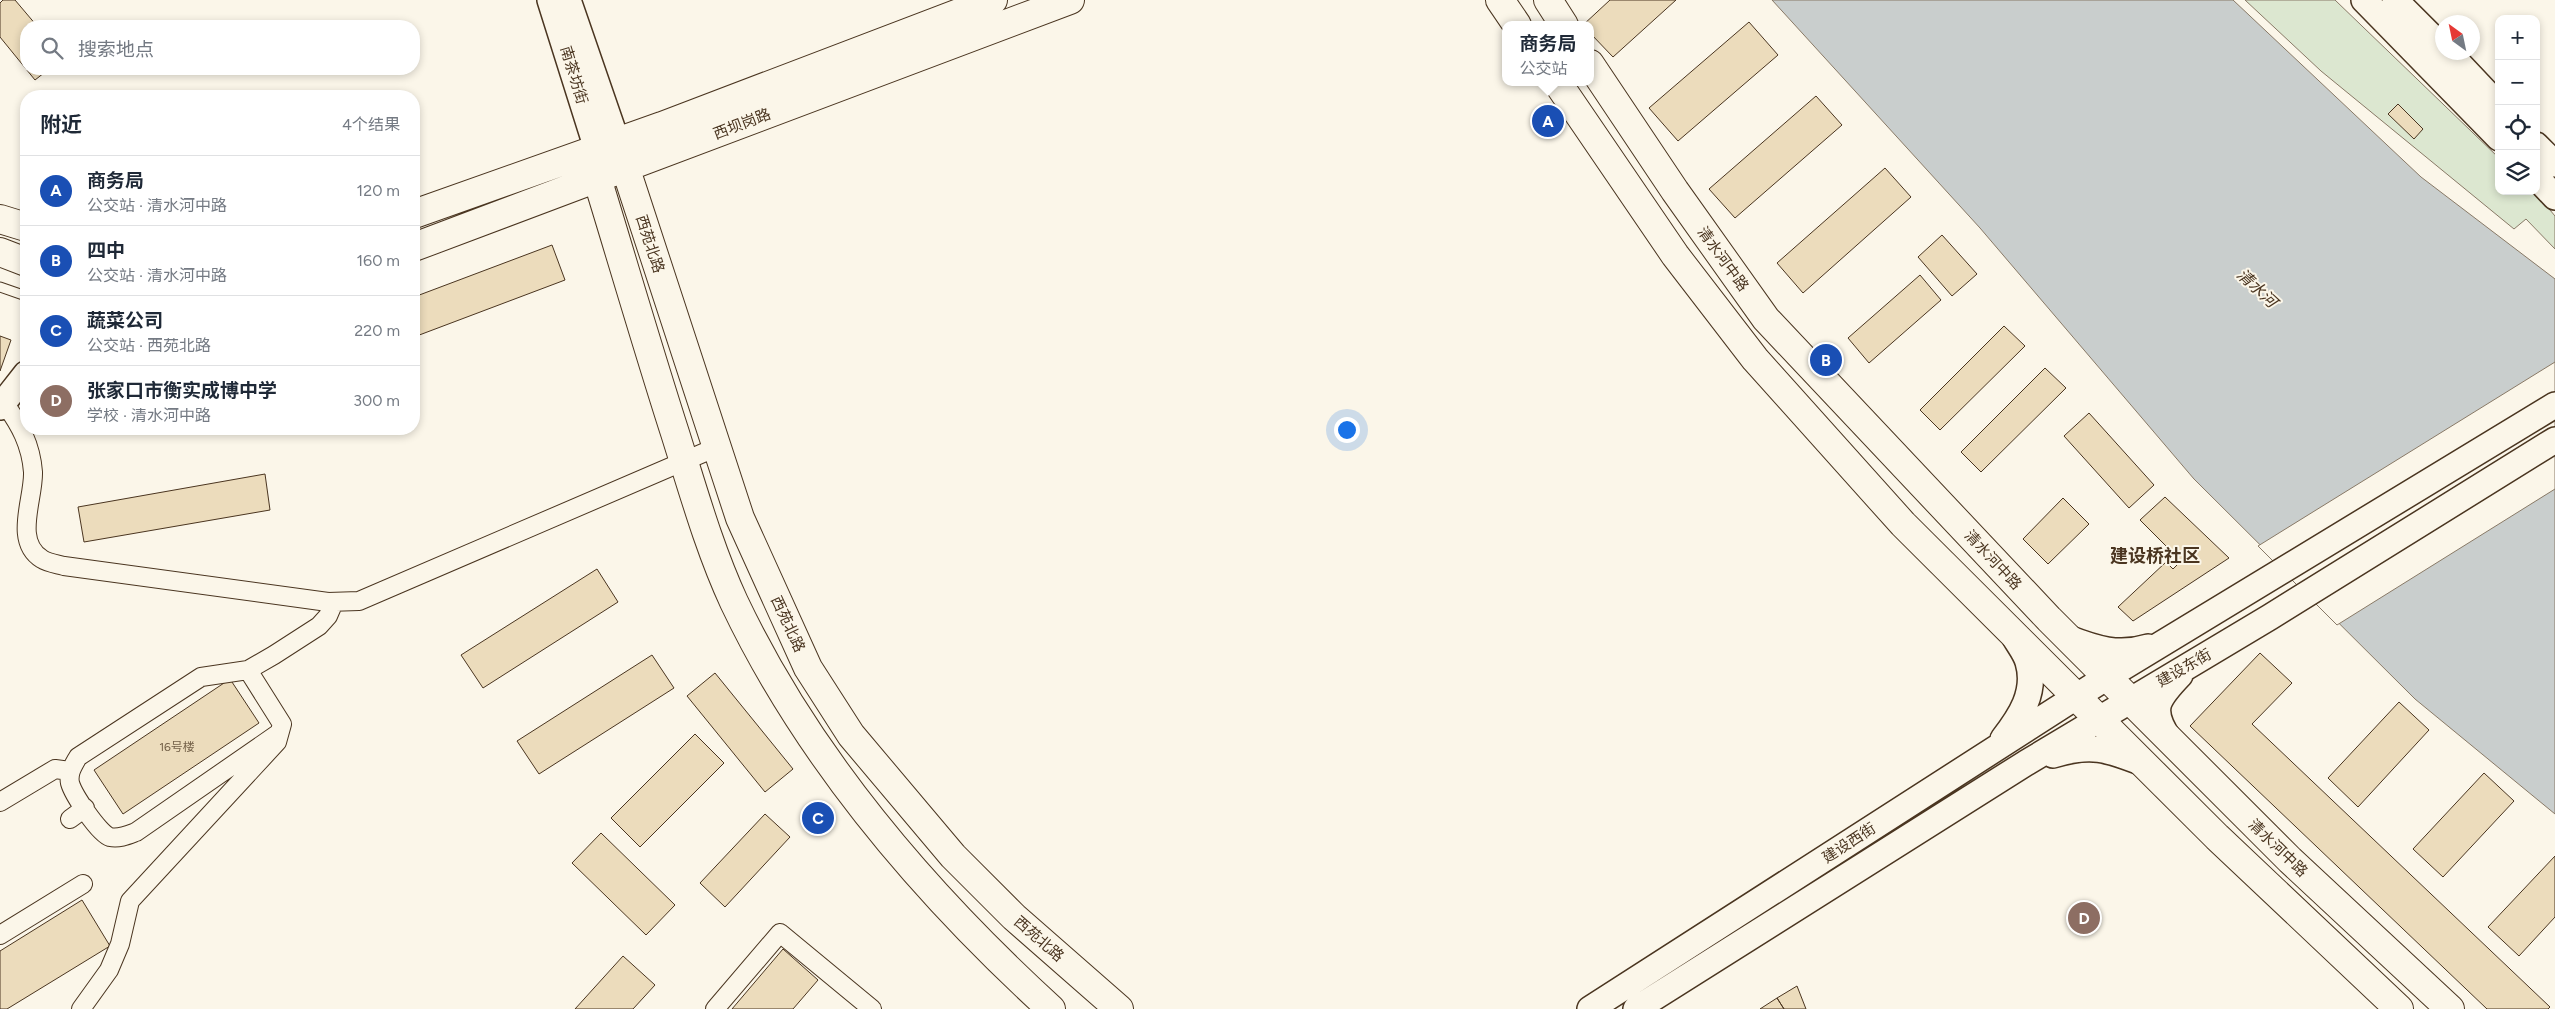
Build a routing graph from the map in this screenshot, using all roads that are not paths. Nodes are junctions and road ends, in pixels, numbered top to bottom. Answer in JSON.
{"nodes":[{"id":1,"x":550,"y":0,"type":"edge"},
{"id":2,"x":568,"y":0,"type":"edge"},
{"id":3,"x":992,"y":0,"type":"edge"},
{"id":4,"x":1070,"y":0,"type":"edge"},
{"id":5,"x":1500,"y":0,"type":"edge"},
{"id":6,"x":1548,"y":0,"type":"edge"},
{"id":7,"x":2364,"y":0,"type":"edge"},
{"id":8,"x":2395,"y":0,"type":"edge"},
{"id":9,"x":1514,"y":21,"type":"edge"},
{"id":10,"x":1561,"y":21,"type":"edge"},
{"id":11,"x":2435,"y":40,"type":"edge"},
{"id":12,"x":2456,"y":60,"type":"edge"},
{"id":13,"x":1594,"y":70,"type":"edge"},
{"id":14,"x":1560,"y":86,"type":"edge"},
{"id":15,"x":2498,"y":105,"type":"edge"},
{"id":16,"x":2495,"y":134,"type":"edge"},
{"id":17,"x":607,"y":146,"type":"junction"},
{"id":18,"x":2540,"y":149,"type":"edge"},
{"id":19,"x":2555,"y":164,"type":"edge"},
{"id":20,"x":626,"y":168,"type":"junction"},
{"id":21,"x":597,"y":178,"type":"junction"},
{"id":22,"x":2540,"y":181,"type":"edge"},
{"id":23,"x":2555,"y":197,"type":"edge"},
{"id":24,"x":420,"y":212,"type":"edge"},
{"id":25,"x":0,"y":219,"type":"edge"},
{"id":26,"x":20,"y":226,"type":"edge"},
{"id":27,"x":420,"y":245,"type":"edge"},
{"id":28,"x":0,"y":252,"type":"edge"},
{"id":29,"x":20,"y":260,"type":"edge"},
{"id":30,"x":0,"y":287,"type":"edge"},
{"id":31,"x":20,"y":294,"type":"edge"},
{"id":32,"x":20,"y":381,"type":"edge"},
{"id":33,"x":3,"y":399,"type":"edge"},
{"id":34,"x":2555,"y":405,"type":"edge"},
{"id":35,"x":20,"y":426,"type":"edge"},
{"id":36,"x":24,"y":435,"type":"edge"},
{"id":37,"x":2555,"y":440,"type":"edge"},
{"id":38,"x":716,"y":447,"type":"junction"},
{"id":39,"x":683,"y":461,"type":"junction"},
{"id":40,"x":334,"y":602,"type":"junction"},
{"id":41,"x":2012,"y":633,"type":"junction"},
{"id":42,"x":2068,"y":638,"type":"junction"},
{"id":43,"x":2170,"y":641,"type":"junction"},
{"id":44,"x":2193,"y":663,"type":"junction"},
{"id":45,"x":248,"y":670,"type":"junction"},
{"id":46,"x":2107,"y":677,"type":"junction"},
{"id":47,"x":2076,"y":697,"type":"junction"},
{"id":48,"x":2129,"y":700,"type":"junction"},
{"id":49,"x":2098,"y":719,"type":"junction"},
{"id":50,"x":279,"y":733,"type":"junction"},
{"id":51,"x":2171,"y":741,"type":"junction"},
{"id":52,"x":1993,"y":750,"type":"junction"},
{"id":53,"x":2026,"y":762,"type":"junction"},
{"id":54,"x":2143,"y":763,"type":"junction"},
{"id":55,"x":70,"y":771,"type":"junction"},
{"id":56,"x":0,"y":802,"type":"edge"},
{"id":57,"x":85,"y":808,"type":"junction"},
{"id":58,"x":70,"y":818,"type":"dead end"},
{"id":59,"x":82,"y":884,"type":"dead end"},
{"id":60,"x":0,"y":935,"type":"edge"},
{"id":61,"x":868,"y":1008,"type":"edge"},
{"id":62,"x":81,"y":1009,"type":"edge"},
{"id":63,"x":714,"y":1009,"type":"edge"},
{"id":64,"x":1051,"y":1009,"type":"edge"},
{"id":65,"x":1120,"y":1009,"type":"edge"},
{"id":66,"x":1590,"y":1009,"type":"edge"},
{"id":67,"x":1636,"y":1009,"type":"edge"},
{"id":68,"x":2399,"y":1009,"type":"edge"},
{"id":69,"x":2450,"y":1009,"type":"edge"}],
"edges":[{"from":1,"to":17,"type":"main road","name":"南茶坊街"},
{"from":2,"to":17,"type":"main road","name":"南茶坊街"},
{"from":3,"to":17,"type":"main road","name":"西坝岗路"},
{"from":4,"to":20,"type":"main road","name":"西坝岗路"},
{"from":5,"to":9,"type":"main road"},
{"from":6,"to":10,"type":"main road"},
{"from":7,"to":16,"type":"main road"},
{"from":8,"to":11,"type":"main road"},
{"from":12,"to":15,"type":"main road"},
{"from":13,"to":42,"type":"main road","name":"清水河中路"},
{"from":14,"to":41,"type":"main road"},
{"from":17,"to":20,"type":"main road","name":"西苑北路"},
{"from":17,"to":21,"type":"main road","name":"西苑北路"},
{"from":17,"to":24,"type":"main road","name":"西坝岗路"},
{"from":18,"to":19,"type":"main road"},
{"from":20,"to":21,"type":"main road","name":"西坝岗路"},
{"from":20,"to":38,"type":"main road","name":"西苑北路"},
{"from":21,"to":27,"type":"main road","name":"西坝岗路"},
{"from":21,"to":39,"type":"main road","name":"西苑北路"},
{"from":22,"to":23,"type":"main road"},
{"from":25,"to":26,"type":"main road"},
{"from":28,"to":29,"type":"main road"},
{"from":30,"to":31,"type":"lane"},
{"from":32,"to":33,"type":"main road"},
{"from":33,"to":35,"type":"street"},
{"from":34,"to":43,"type":"main road","name":"建设东街"},
{"from":36,"to":40,"type":"street"},
{"from":37,"to":44,"type":"main road","name":"建设东街"},
{"from":38,"to":39,"type":"street"},
{"from":38,"to":65,"type":"main road","name":"西苑北路"},
{"from":39,"to":40,"type":"street"},
{"from":39,"to":64,"type":"main road","name":"西苑北路"},
{"from":40,"to":45,"type":"street"},
{"from":41,"to":47,"type":"main road"},
{"from":41,"to":52,"type":"main road"},
{"from":42,"to":43,"type":"main road"},
{"from":42,"to":46,"type":"main road","name":"清水河中路"},
{"from":43,"to":46,"type":"main road","name":"建设东街"},
{"from":44,"to":48,"type":"main road","name":"建设东街"},
{"from":44,"to":51,"type":"main road"},
{"from":45,"to":50,"type":"street"},
{"from":45,"to":55,"type":"street"},
{"from":46,"to":47,"type":"main road","name":"建设西街"},
{"from":46,"to":48,"type":"main road","name":"清水河中路"},
{"from":47,"to":49,"type":"main road"},
{"from":47,"to":52,"type":"main road","name":"建设西街"},
{"from":48,"to":49,"type":"main road","name":"建设东街"},
{"from":48,"to":51,"type":"main road","name":"清水河中路"},
{"from":49,"to":53,"type":"main road","name":"建设西街"},
{"from":49,"to":54,"type":"main road"},
{"from":50,"to":57,"type":"street"},
{"from":50,"to":62,"type":"street"},
{"from":51,"to":69,"type":"main road","name":"清水河中路"},
{"from":52,"to":66,"type":"main road","name":"建设西街"},
{"from":53,"to":54,"type":"main road"},
{"from":53,"to":67,"type":"main road","name":"建设西街"},
{"from":54,"to":68,"type":"main road"},
{"from":55,"to":56,"type":"street"},
{"from":55,"to":57,"type":"street"},
{"from":57,"to":58,"type":"street"},
{"from":59,"to":60,"type":"street"},
{"from":61,"to":63,"type":"street"}]}
